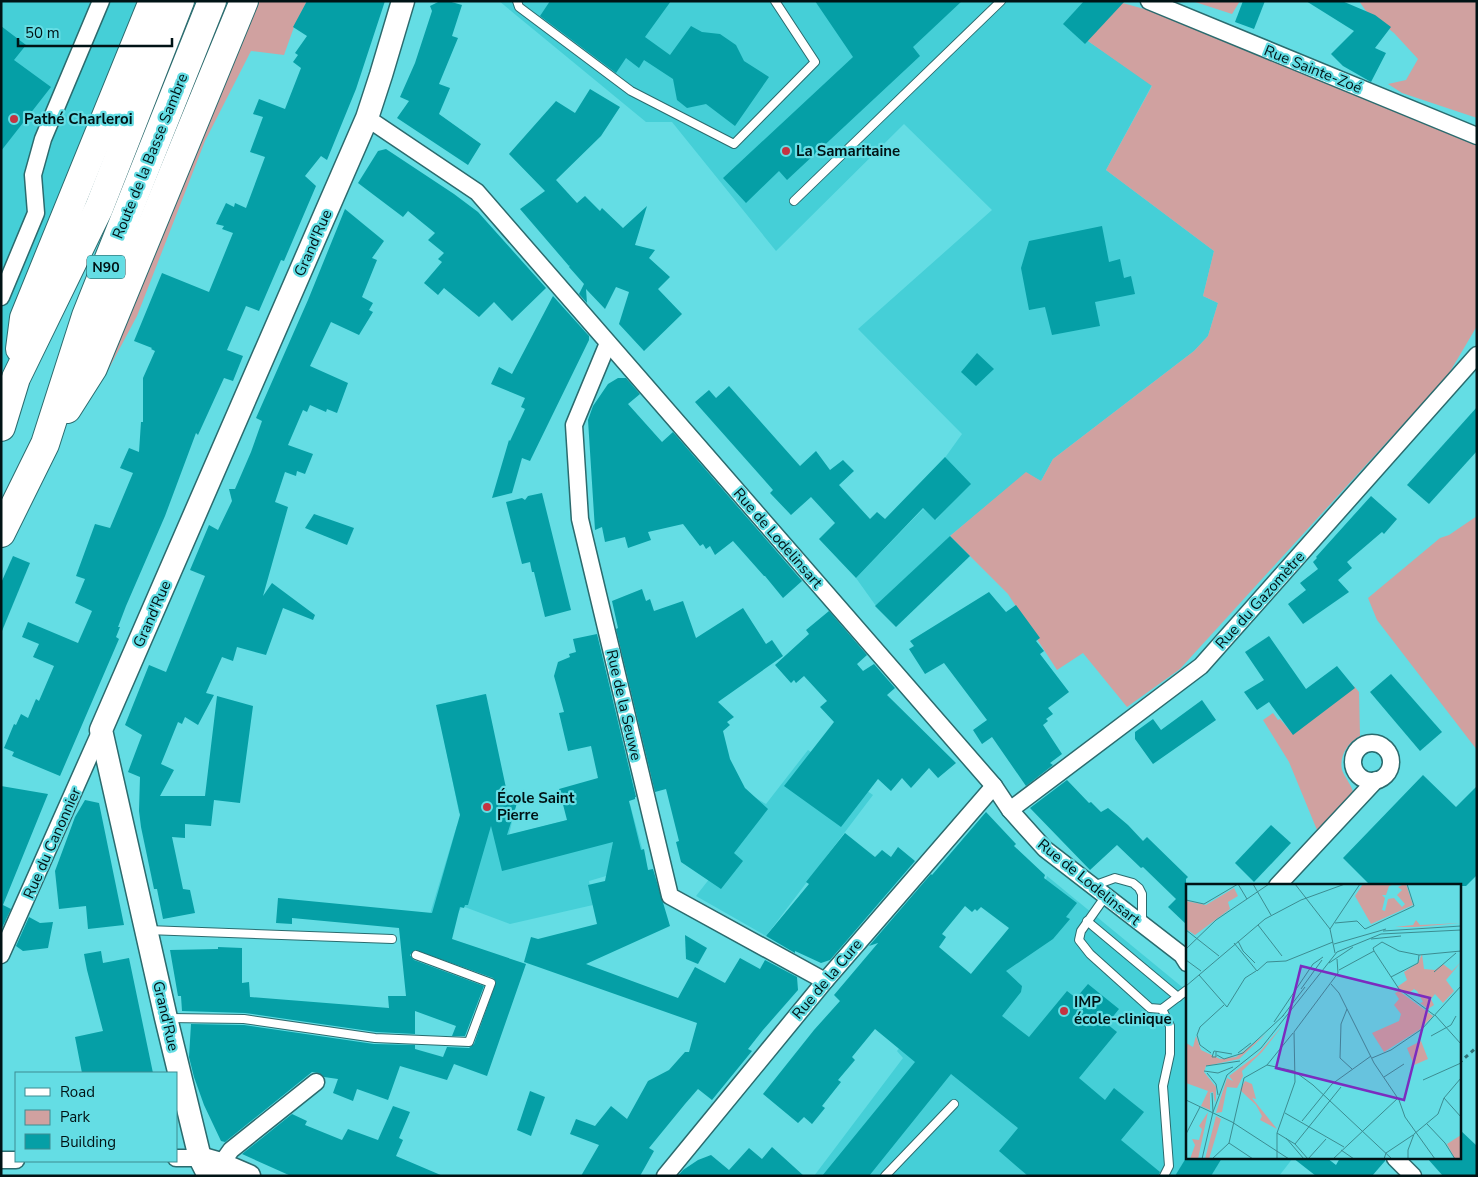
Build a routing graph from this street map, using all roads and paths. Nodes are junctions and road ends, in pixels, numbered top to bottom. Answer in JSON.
{"nodes":[{"id":1,"x":101,"y":1,"type":"edge"},
{"id":2,"x":153,"y":1,"type":"edge"},
{"id":3,"x":180,"y":1,"type":"edge"},
{"id":4,"x":212,"y":1,"type":"edge"},
{"id":5,"x":244,"y":1,"type":"edge"},
{"id":6,"x":403,"y":1,"type":"edge"},
{"id":7,"x":517,"y":1,"type":"edge"},
{"id":8,"x":775,"y":1,"type":"edge"},
{"id":9,"x":1001,"y":1,"type":"edge"},
{"id":10,"x":1149,"y":1,"type":"edge"},
{"id":11,"x":366,"y":118,"type":"junction"},
{"id":12,"x":1477,"y":136,"type":"edge"},
{"id":13,"x":794,"y":201,"type":"dead end"},
{"id":14,"x":1,"y":298,"type":"edge"},
{"id":15,"x":608,"y":343,"type":"junction"},
{"id":16,"x":1477,"y":355,"type":"edge"},
{"id":17,"x":16,"y":378,"type":"junction"},
{"id":18,"x":1,"y":427,"type":"edge"},
{"id":19,"x":45,"y":444,"type":"junction"},
{"id":20,"x":1,"y":533,"type":"edge"},
{"id":21,"x":101,"y":730,"type":"junction"},
{"id":22,"x":1376,"y":780,"type":"dead end"},
{"id":23,"x":994,"y":786,"type":"junction"},
{"id":24,"x":1010,"y":810,"type":"junction"},
{"id":25,"x":1279,"y":884,"type":"edge"},
{"id":26,"x":1091,"y":886,"type":"junction"},
{"id":27,"x":1105,"y":898,"type":"junction"},
{"id":28,"x":1088,"y":921,"type":"junction"},
{"id":29,"x":1142,"y":926,"type":"junction"},
{"id":30,"x":145,"y":930,"type":"junction"},
{"id":31,"x":392,"y":939,"type":"dead end"},
{"id":32,"x":1,"y":955,"type":"edge"},
{"id":33,"x":416,"y":955,"type":"dead end"},
{"id":34,"x":1186,"y":961,"type":"edge"},
{"id":35,"x":825,"y":981,"type":"junction"},
{"id":36,"x":1186,"y":991,"type":"edge"},
{"id":37,"x":1178,"y":997,"type":"junction"},
{"id":38,"x":1162,"y":1009,"type":"junction"},
{"id":39,"x":166,"y":1018,"type":"junction"},
{"id":40,"x":1477,"y":1047,"type":"edge"},
{"id":41,"x":1460,"y":1062,"type":"edge"},
{"id":42,"x":316,"y":1082,"type":"dead end"},
{"id":43,"x":954,"y":1104,"type":"dead end"},
{"id":44,"x":178,"y":1158,"type":"edge"},
{"id":45,"x":1,"y":1160,"type":"edge"},
{"id":46,"x":15,"y":1160,"type":"edge"},
{"id":47,"x":210,"y":1166,"type":"edge"},
{"id":48,"x":249,"y":1176,"type":"edge"},
{"id":49,"x":665,"y":1176,"type":"edge"},
{"id":50,"x":885,"y":1176,"type":"edge"},
{"id":51,"x":1164,"y":1176,"type":"edge"}],
"edges":[{"from":1,"to":14,"type":"street"},
{"from":2,"to":17,"type":"highway"},
{"from":3,"to":17,"type":"highway","name":"Route de la Basse Sambre","number":"N90"},
{"from":4,"to":19,"type":"highway","name":"Route de la Basse Sambre","number":"N90"},
{"from":5,"to":19,"type":"highway"},
{"from":6,"to":11,"type":"street","name":"Grand'Rue"},
{"from":7,"to":8,"type":"lane"},
{"from":9,"to":13,"type":"lane"},
{"from":10,"to":12,"type":"street","name":"Rue Sainte-Zoé"},
{"from":11,"to":15,"type":"street","name":"Rue de Lodelinsart"},
{"from":11,"to":21,"type":"street","name":"Grand'Rue"},
{"from":15,"to":23,"type":"street","name":"Rue de Lodelinsart"},
{"from":15,"to":35,"type":"street","name":"Rue de la Seuwe"},
{"from":16,"to":24,"type":"street","name":"Rue du Gazomètre"},
{"from":17,"to":18,"type":"highway","name":"Route de la Basse Sambre","number":"N90"},
{"from":19,"to":20,"type":"highway","name":"Route de la Basse Sambre","number":"N90"},
{"from":21,"to":30,"type":"street","name":"Grand'Rue"},
{"from":21,"to":32,"type":"street","name":"Rue du Canonnier"},
{"from":22,"to":25,"type":"street"},
{"from":23,"to":24,"type":"street","name":"Rue de Lodelinsart"},
{"from":23,"to":35,"type":"street","name":"Rue de la Cure"},
{"from":24,"to":26,"type":"street","name":"Rue de Lodelinsart"},
{"from":26,"to":27,"type":"street","name":"Rue de Lodelinsart"},
{"from":26,"to":29,"type":"lane"},
{"from":27,"to":28,"type":"lane"},
{"from":27,"to":29,"type":"street","name":"Rue de Lodelinsart"},
{"from":28,"to":37,"type":"lane"},
{"from":28,"to":38,"type":"lane"},
{"from":29,"to":34,"type":"street","name":"Rue de Lodelinsart"},
{"from":30,"to":31,"type":"lane"},
{"from":30,"to":39,"type":"street","name":"Grand'Rue"},
{"from":33,"to":39,"type":"lane"},
{"from":35,"to":49,"type":"street","name":"Rue de la Cure"},
{"from":36,"to":37,"type":"lane"},
{"from":37,"to":38,"type":"lane"},
{"from":38,"to":51,"type":"lane"},
{"from":39,"to":47,"type":"street","name":"Grand'Rue"},
{"from":40,"to":41,"type":"path"},
{"from":42,"to":47,"type":"street"},
{"from":43,"to":50,"type":"lane"},
{"from":44,"to":47,"type":"street"},
{"from":45,"to":46,"type":"street"},
{"from":47,"to":48,"type":"street"}]}
